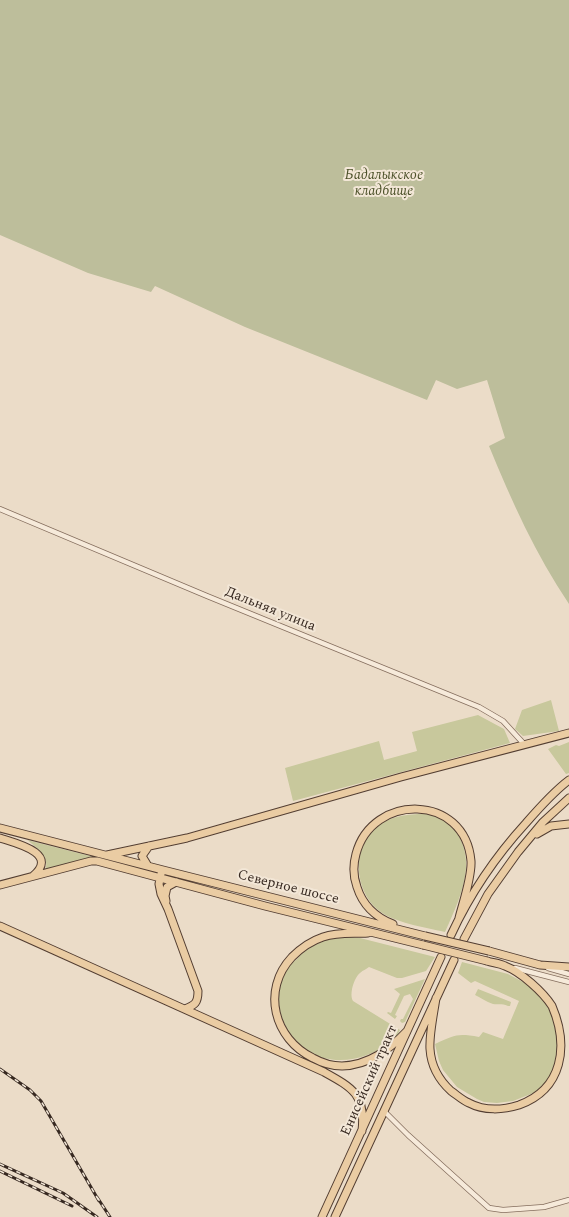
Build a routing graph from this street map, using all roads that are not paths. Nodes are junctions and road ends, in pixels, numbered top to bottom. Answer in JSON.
{"nodes":[{"id":1,"x":0,"y":510,"type":"edge"},
{"id":2,"x":569,"y":732,"type":"edge"},
{"id":3,"x":524,"y":744,"type":"junction"},
{"id":4,"x":569,"y":780,"type":"edge"},
{"id":5,"x":569,"y":798,"type":"edge"},
{"id":6,"x":569,"y":824,"type":"edge"},
{"id":7,"x":0,"y":828,"type":"edge"},
{"id":8,"x":0,"y":838,"type":"edge"},
{"id":9,"x":526,"y":842,"type":"junction"},
{"id":10,"x":149,"y":846,"type":"junction"},
{"id":11,"x":107,"y":855,"type":"junction"},
{"id":12,"x":148,"y":866,"type":"junction"},
{"id":13,"x":163,"y":870,"type":"junction"},
{"id":14,"x":31,"y":877,"type":"junction"},
{"id":15,"x":160,"y":878,"type":"junction"},
{"id":16,"x":176,"y":882,"type":"junction"},
{"id":17,"x":0,"y":885,"type":"edge"},
{"id":18,"x":168,"y":909,"type":"junction"},
{"id":19,"x":459,"y":918,"type":"junction"},
{"id":20,"x":0,"y":926,"type":"edge"},
{"id":21,"x":377,"y":933,"type":"junction"},
{"id":22,"x":418,"y":934,"type":"junction"},
{"id":23,"x":451,"y":935,"type":"dead end"},
{"id":24,"x":464,"y":939,"type":"dead end"},
{"id":25,"x":441,"y":956,"type":"dead end"},
{"id":26,"x":454,"y":960,"type":"dead end"},
{"id":27,"x":540,"y":965,"type":"junction"},
{"id":28,"x":505,"y":966,"type":"junction"},
{"id":29,"x":569,"y":967,"type":"edge"},
{"id":30,"x":569,"y":974,"type":"edge"},
{"id":31,"x":569,"y":982,"type":"edge"},
{"id":32,"x":436,"y":998,"type":"junction"},
{"id":33,"x":185,"y":1009,"type":"junction"},
{"id":34,"x":407,"y":1031,"type":"junction"},
{"id":35,"x":384,"y":1111,"type":"junction"},
{"id":36,"x":362,"y":1131,"type":"junction"},
{"id":37,"x":569,"y":1200,"type":"edge"},
{"id":38,"x":322,"y":1217,"type":"edge"},
{"id":39,"x":335,"y":1217,"type":"edge"}],
"edges":[{"from":1,"to":3,"type":"street","name":"Дальняя улица"},
{"from":2,"to":3,"type":"main road"},
{"from":3,"to":10,"type":"main road"},
{"from":4,"to":19,"type":"main road"},
{"from":5,"to":9,"type":"main road"},
{"from":6,"to":9,"type":"main road"},
{"from":7,"to":11,"type":"main road","name":"Северное шоссе"},
{"from":8,"to":14,"type":"main road"},
{"from":9,"to":24,"type":"main road"},
{"from":10,"to":11,"type":"main road"},
{"from":10,"to":12,"type":"main road"},
{"from":11,"to":12,"type":"main road","name":"Северное шоссе"},
{"from":12,"to":13,"type":"main road","name":"Северное шоссе"},
{"from":13,"to":15,"type":"main road"},
{"from":13,"to":22,"type":"main road","name":"Северное шоссе"},
{"from":14,"to":15,"type":"main road","name":"Северное шоссе"},
{"from":14,"to":17,"type":"main road","name":"Северное шоссе"},
{"from":15,"to":16,"type":"main road","name":"Северное шоссе"},
{"from":15,"to":18,"type":"main road"},
{"from":16,"to":18,"type":"main road"},
{"from":16,"to":21,"type":"main road","name":"Северное шоссе"},
{"from":18,"to":33,"type":"main road"},
{"from":19,"to":22,"type":"main road"},
{"from":19,"to":23,"type":"main road"},
{"from":20,"to":33,"type":"main road"},
{"from":21,"to":28,"type":"main road","name":"Северное шоссе","bridge":true},
{"from":21,"to":34,"type":"main road"},
{"from":22,"to":27,"type":"main road","name":"Северное шоссе","bridge":true},
{"from":25,"to":34,"type":"main road","name":"Енисейский тракт"},
{"from":26,"to":32,"type":"main road","name":"Енисейский тракт"},
{"from":27,"to":29,"type":"main road"},
{"from":27,"to":30,"type":"street","name":"Северное шоссе"},
{"from":28,"to":31,"type":"street","name":"Северное шоссе"},
{"from":28,"to":32,"type":"main road"},
{"from":32,"to":35,"type":"main road","name":"Енисейский тракт"},
{"from":33,"to":36,"type":"main road"},
{"from":34,"to":36,"type":"main road","name":"Енисейский тракт"},
{"from":35,"to":37,"type":"street"},
{"from":35,"to":39,"type":"main road","name":"Енисейский тракт"},
{"from":36,"to":38,"type":"main road","name":"Енисейский тракт"}]}
